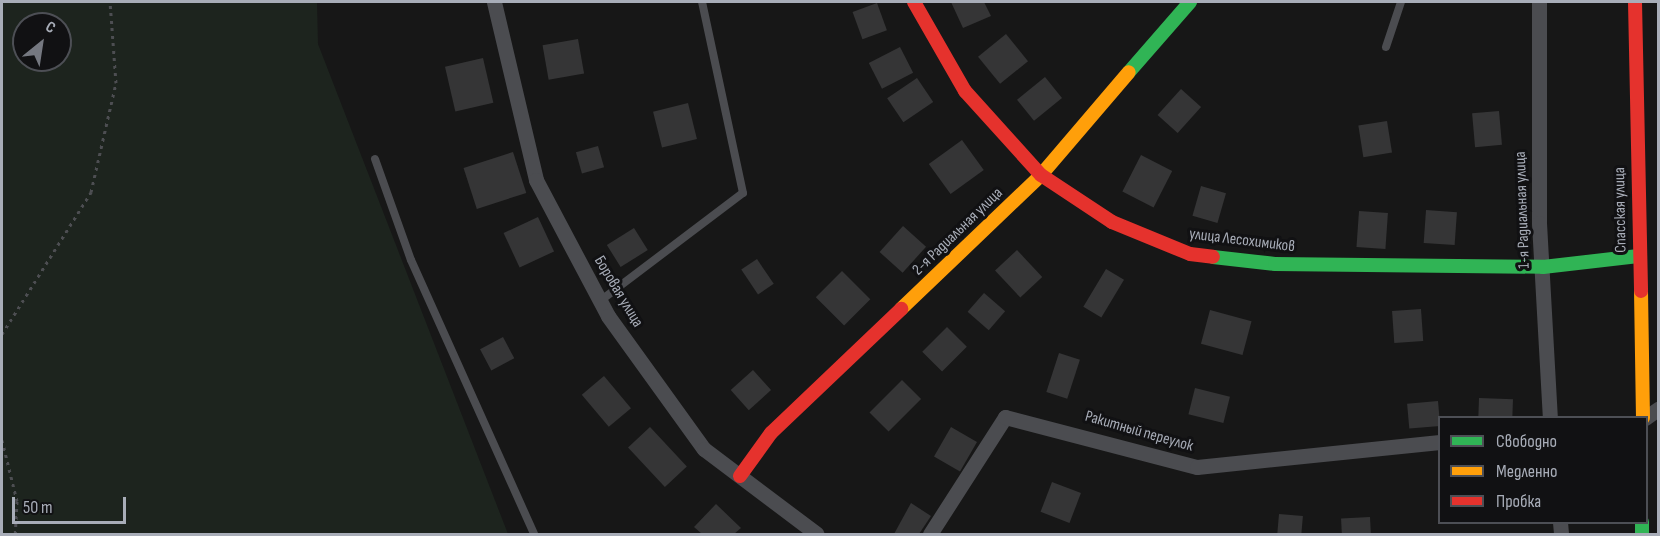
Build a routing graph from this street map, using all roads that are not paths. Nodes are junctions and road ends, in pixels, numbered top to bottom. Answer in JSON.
{"nodes":[{"id":1,"x":494,"y":2,"type":"edge"},
{"id":2,"x":702,"y":2,"type":"edge"},
{"id":3,"x":914,"y":2,"type":"edge"},
{"id":4,"x":1190,"y":2,"type":"edge"},
{"id":5,"x":1401,"y":2,"type":"edge"},
{"id":6,"x":1539,"y":2,"type":"edge"},
{"id":7,"x":1635,"y":2,"type":"edge"},
{"id":8,"x":1386,"y":47,"type":"dead end"},
{"id":9,"x":375,"y":159,"type":"dead end"},
{"id":10,"x":1041,"y":175,"type":"junction"},
{"id":11,"x":1638,"y":256,"type":"junction"},
{"id":12,"x":1544,"y":267,"type":"junction"},
{"id":13,"x":600,"y":301,"type":"junction"},
{"id":14,"x":1550,"y":416,"type":"edge"},
{"id":15,"x":1644,"y":416,"type":"edge"},
{"id":16,"x":1438,"y":442,"type":"edge"},
{"id":17,"x":740,"y":476,"type":"junction"},
{"id":18,"x":534,"y":534,"type":"edge"},
{"id":19,"x":817,"y":534,"type":"edge"},
{"id":20,"x":930,"y":534,"type":"edge"}],
"edges":[{"from":1,"to":13,"type":"street","name":"Боровая улица"},
{"from":2,"to":13,"type":"lane"},
{"from":3,"to":10,"type":"street","name":"улица Лесохимиков"},
{"from":4,"to":10,"type":"street","name":"2-я Радиальная улица"},
{"from":5,"to":8,"type":"lane"},
{"from":6,"to":12,"type":"street","name":"1-я Радиальная улица"},
{"from":7,"to":11,"type":"street","name":"Спасская улица"},
{"from":9,"to":18,"type":"lane"},
{"from":10,"to":12,"type":"street","name":"улица Лесохимиков"},
{"from":10,"to":17,"type":"street","name":"2-я Радиальная улица"},
{"from":11,"to":12,"type":"street","name":"улица Лесохимиков"},
{"from":11,"to":15,"type":"street","name":"Спасская улица"},
{"from":12,"to":14,"type":"street","name":"1-я Радиальная улица"},
{"from":13,"to":17,"type":"street","name":"Боровая улица"},
{"from":16,"to":20,"type":"street","name":"Ракитный переулок"},
{"from":17,"to":19,"type":"street","name":"Боровая улица"}]}
